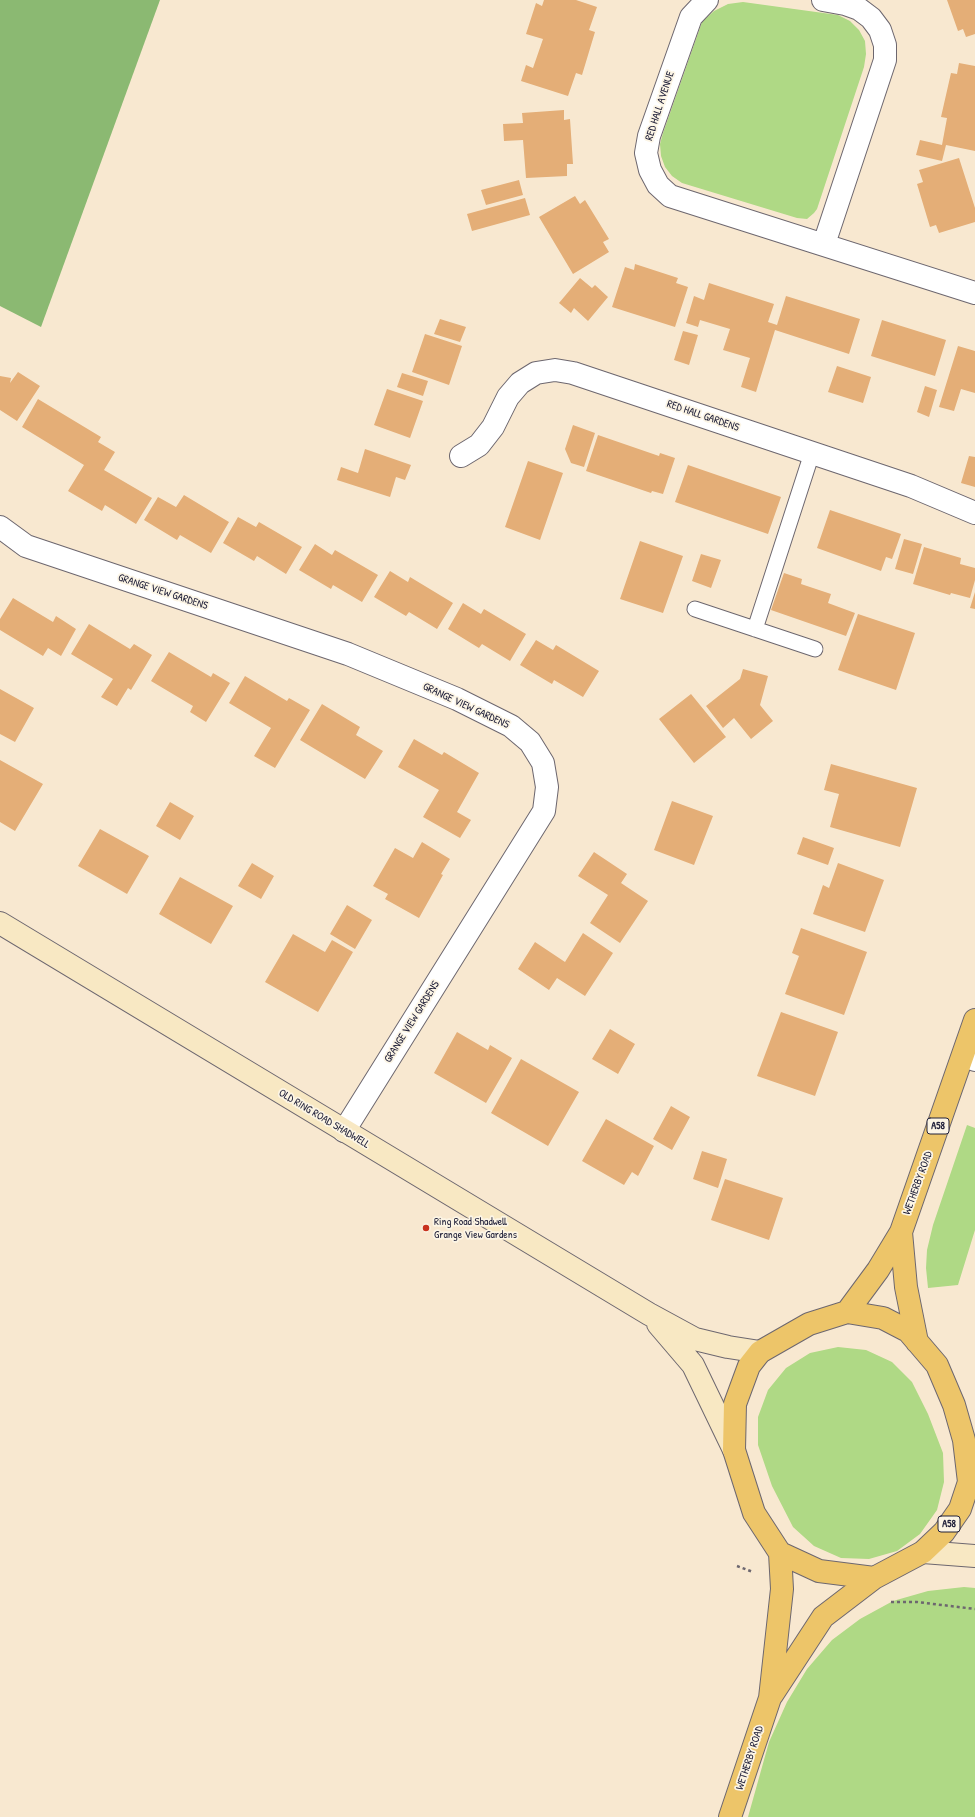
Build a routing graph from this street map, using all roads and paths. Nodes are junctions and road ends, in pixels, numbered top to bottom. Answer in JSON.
{"nodes":[{"id":1,"x":707,"y":0,"type":"edge"},
{"id":2,"x":823,"y":0,"type":"edge"},
{"id":3,"x":824,"y":244,"type":"junction"},
{"id":4,"x":975,"y":293,"type":"edge"},
{"id":5,"x":812,"y":453,"type":"junction"},
{"id":6,"x":461,"y":456,"type":"dead end"},
{"id":7,"x":975,"y":513,"type":"edge"},
{"id":8,"x":0,"y":527,"type":"edge"},
{"id":9,"x":695,"y":609,"type":"dead end"},
{"id":10,"x":755,"y":629,"type":"junction"},
{"id":11,"x":815,"y":649,"type":"dead end"},
{"id":12,"x":0,"y":924,"type":"edge"},
{"id":13,"x":975,"y":1020,"type":"edge"},
{"id":14,"x":969,"y":1058,"type":"edge"},
{"id":15,"x":344,"y":1131,"type":"junction"},
{"id":16,"x":900,"y":1232,"type":"junction"},
{"id":17,"x":847,"y":1312,"type":"junction"},
{"id":18,"x":649,"y":1314,"type":"junction"},
{"id":19,"x":917,"y":1342,"type":"junction"},
{"id":20,"x":760,"y":1352,"type":"junction"},
{"id":21,"x":734,"y":1450,"type":"junction"},
{"id":22,"x":972,"y":1489,"type":"edge"},
{"id":23,"x":922,"y":1552,"type":"junction"},
{"id":24,"x":780,"y":1553,"type":"junction"},
{"id":25,"x":975,"y":1556,"type":"edge"},
{"id":26,"x":874,"y":1578,"type":"junction"},
{"id":27,"x":770,"y":1698,"type":"junction"},
{"id":28,"x":730,"y":1817,"type":"edge"}],
"edges":[{"from":1,"to":3,"type":"street","name":"RED HALL AVENUE"},
{"from":2,"to":3,"type":"street"},
{"from":3,"to":4,"type":"street","name":"RED HALL AVENUE"},
{"from":5,"to":6,"type":"street","name":"RED HALL GARDENS"},
{"from":5,"to":7,"type":"street","name":"RED HALL GARDENS"},
{"from":5,"to":10,"type":"lane"},
{"from":8,"to":15,"type":"street","name":"GRANGE VIEW GARDENS"},
{"from":9,"to":10,"type":"lane"},
{"from":10,"to":11,"type":"lane"},
{"from":12,"to":15,"type":"main road","name":"OLD RING ROAD SHADWELL"},
{"from":13,"to":14,"type":"main road","name":"WETHERBY ROAD","number":"A58"},
{"from":14,"to":16,"type":"main road","name":"WETHERBY ROAD","number":"A58"},
{"from":15,"to":18,"type":"main road","name":"OLD RING ROAD SHADWELL"},
{"from":16,"to":17,"type":"main road","number":"A58"},
{"from":16,"to":19,"type":"main road","number":"A58"},
{"from":17,"to":19,"type":"main road","number":"A58"},
{"from":17,"to":20,"type":"main road","number":"A58"},
{"from":18,"to":20,"type":"main road","name":"OLD RING ROAD SHADWELL"},
{"from":18,"to":21,"type":"main road","name":"OLD RING ROAD SHADWELL"},
{"from":19,"to":22,"type":"main road","number":"A58"},
{"from":20,"to":21,"type":"main road","number":"A58"},
{"from":21,"to":24,"type":"main road","number":"A58"},
{"from":22,"to":23,"type":"main road","number":"A58"},
{"from":23,"to":25,"type":"main road"},
{"from":23,"to":26,"type":"main road","number":"A58"},
{"from":24,"to":26,"type":"main road"},
{"from":24,"to":27,"type":"main road","number":"A58"},
{"from":26,"to":27,"type":"main road","number":"A58"},
{"from":27,"to":28,"type":"main road","name":"WETHERBY ROAD","number":"A58"}]}
